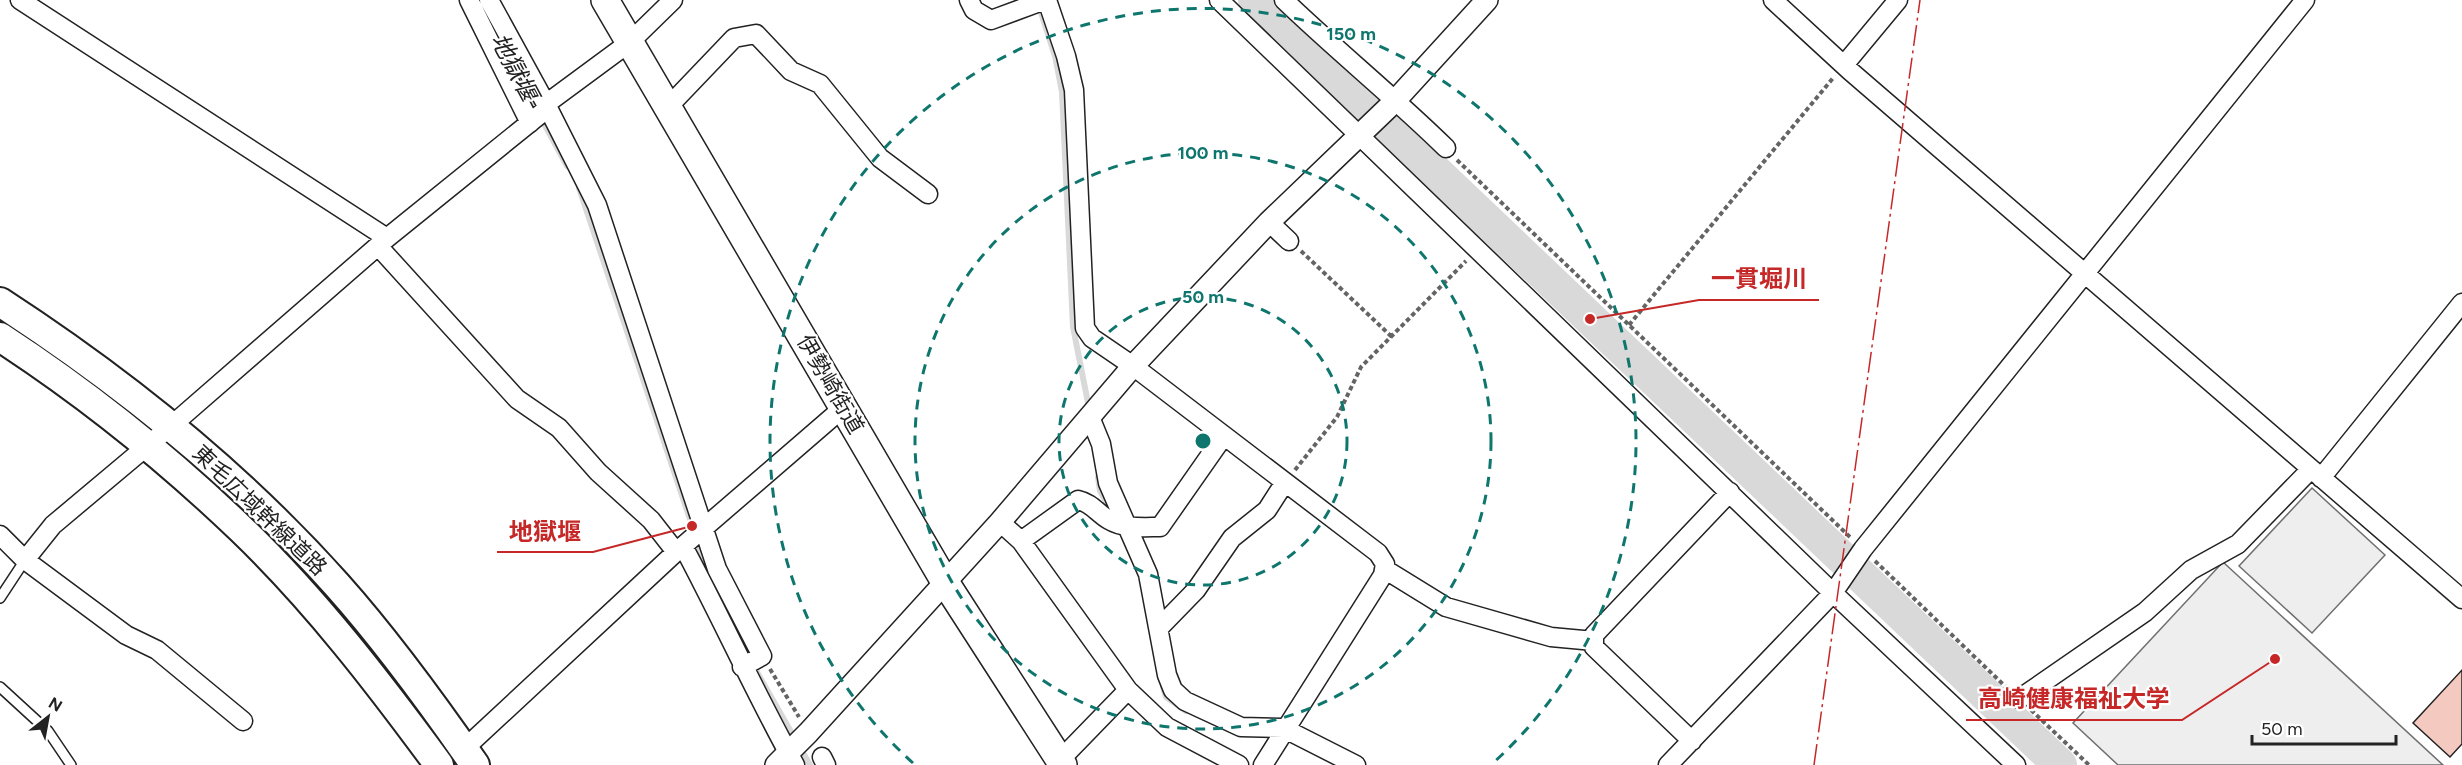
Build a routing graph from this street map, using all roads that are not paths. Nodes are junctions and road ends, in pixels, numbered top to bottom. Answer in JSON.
{"nodes":[{"id":1,"x":20,"y":0,"type":"edge"},
{"id":2,"x":469,"y":0,"type":"edge"},
{"id":3,"x":489,"y":0,"type":"edge"},
{"id":4,"x":605,"y":0,"type":"edge"},
{"id":5,"x":673,"y":0,"type":"edge"},
{"id":6,"x":969,"y":0,"type":"edge"},
{"id":7,"x":1046,"y":0,"type":"edge"},
{"id":8,"x":1219,"y":0,"type":"edge"},
{"id":9,"x":1284,"y":0,"type":"edge"},
{"id":10,"x":1487,"y":0,"type":"edge"},
{"id":11,"x":1773,"y":0,"type":"edge"},
{"id":12,"x":1898,"y":0,"type":"edge"},
{"id":13,"x":2305,"y":0,"type":"edge"},
{"id":14,"x":630,"y":42,"type":"junction"},
{"id":15,"x":1844,"y":65,"type":"junction"},
{"id":16,"x":1395,"y":101,"type":"junction"},
{"id":17,"x":547,"y":106,"type":"junction"},
{"id":18,"x":668,"y":107,"type":"junction"},
{"id":19,"x":530,"y":123,"type":"junction"},
{"id":20,"x":1362,"y":135,"type":"junction"},
{"id":21,"x":1446,"y":148,"type":"road end"},
{"id":22,"x":928,"y":194,"type":"dead end"},
{"id":23,"x":1269,"y":222,"type":"junction"},
{"id":24,"x":1289,"y":241,"type":"road end"},
{"id":25,"x":383,"y":242,"type":"junction"},
{"id":26,"x":2083,"y":273,"type":"junction"},
{"id":27,"x":0,"y":302,"type":"edge"},
{"id":28,"x":2462,"y":303,"type":"edge"},
{"id":29,"x":0,"y":337,"type":"edge"},
{"id":30,"x":1133,"y":366,"type":"junction"},
{"id":31,"x":844,"y":407,"type":"junction"},
{"id":32,"x":1090,"y":417,"type":"junction"},
{"id":33,"x":171,"y":426,"type":"junction"},
{"id":34,"x":1223,"y":437,"type":"junction"},
{"id":35,"x":148,"y":446,"type":"junction"},
{"id":36,"x":2316,"y":473,"type":"junction"},
{"id":37,"x":1285,"y":482,"type":"junction"},
{"id":38,"x":1730,"y":492,"type":"junction"},
{"id":39,"x":1000,"y":522,"type":"junction"},
{"id":40,"x":1128,"y":527,"type":"junction"},
{"id":41,"x":704,"y":529,"type":"junction"},
{"id":42,"x":0,"y":535,"type":"edge"},
{"id":43,"x":1020,"y":542,"type":"junction"},
{"id":44,"x":680,"y":549,"type":"junction"},
{"id":45,"x":25,"y":560,"type":"junction"},
{"id":46,"x":1386,"y":570,"type":"junction"},
{"id":47,"x":945,"y":582,"type":"junction"},
{"id":48,"x":1834,"y":590,"type":"junction"},
{"id":49,"x":0,"y":598,"type":"edge"},
{"id":50,"x":2462,"y":599,"type":"edge"},
{"id":51,"x":1159,"y":628,"type":"junction"},
{"id":52,"x":1594,"y":641,"type":"junction"},
{"id":53,"x":742,"y":668,"type":"junction"},
{"id":54,"x":0,"y":687,"type":"edge"},
{"id":55,"x":1128,"y":690,"type":"junction"},
{"id":56,"x":2019,"y":699,"type":"road end"},
{"id":57,"x":243,"y":721,"type":"dead end"},
{"id":58,"x":1287,"y":730,"type":"junction"},
{"id":59,"x":1692,"y":741,"type":"junction"},
{"id":60,"x":470,"y":757,"type":"edge"},
{"id":61,"x":786,"y":761,"type":"edge"},
{"id":62,"x":1061,"y":762,"type":"edge"},
{"id":63,"x":71,"y":765,"type":"edge"},
{"id":64,"x":439,"y":765,"type":"edge"},
{"id":65,"x":1239,"y":765,"type":"edge"},
{"id":66,"x":1263,"y":765,"type":"edge"},
{"id":67,"x":1356,"y":765,"type":"edge"},
{"id":68,"x":1668,"y":765,"type":"edge"},
{"id":69,"x":2016,"y":765,"type":"edge"}],
"edges":[{"from":1,"to":25,"type":"street"},
{"from":2,"to":19,"type":"street"},
{"from":3,"to":17,"type":"street"},
{"from":4,"to":14,"type":"main road","name":"伊勢崎街道"},
{"from":5,"to":14,"type":"street"},
{"from":6,"to":7,"type":"street"},
{"from":7,"to":30,"type":"street"},
{"from":8,"to":20,"type":"street"},
{"from":9,"to":16,"type":"street"},
{"from":10,"to":16,"type":"street"},
{"from":11,"to":15,"type":"street"},
{"from":12,"to":15,"type":"street"},
{"from":13,"to":26,"type":"street"},
{"from":14,"to":17,"type":"street"},
{"from":14,"to":18,"type":"main road","name":"伊勢崎街道"},
{"from":15,"to":26,"type":"street"},
{"from":16,"to":20,"type":"street"},
{"from":16,"to":21,"type":"street"},
{"from":17,"to":19,"type":"street"},
{"from":17,"to":41,"type":"street"},
{"from":18,"to":22,"type":"street"},
{"from":18,"to":31,"type":"main road","name":"伊勢崎街道"},
{"from":19,"to":25,"type":"street"},
{"from":20,"to":23,"type":"street"},
{"from":20,"to":38,"type":"street"},
{"from":23,"to":24,"type":"street"},
{"from":23,"to":30,"type":"street"},
{"from":25,"to":33,"type":"street"},
{"from":25,"to":44,"type":"street"},
{"from":26,"to":36,"type":"street"},
{"from":26,"to":48,"type":"street"},
{"from":27,"to":33,"type":"highway","name":"東毛広域幹線道路"},
{"from":28,"to":36,"type":"street"},
{"from":29,"to":35,"type":"highway","name":"東毛広域幹線道路"},
{"from":30,"to":32,"type":"street"},
{"from":30,"to":34,"type":"street"},
{"from":31,"to":41,"type":"street"},
{"from":31,"to":47,"type":"main road","name":"伊勢崎街道"},
{"from":32,"to":39,"type":"street"},
{"from":32,"to":40,"type":"street"},
{"from":33,"to":35,"type":"street"},
{"from":33,"to":60,"type":"highway","name":"東毛広域幹線道路"},
{"from":34,"to":37,"type":"street"},
{"from":34,"to":40,"type":"street"},
{"from":35,"to":45,"type":"street"},
{"from":35,"to":64,"type":"highway","name":"東毛広域幹線道路"},
{"from":36,"to":50,"type":"street"},
{"from":36,"to":56,"type":"street"},
{"from":37,"to":46,"type":"street"},
{"from":37,"to":51,"type":"street"},
{"from":38,"to":48,"type":"street"},
{"from":38,"to":52,"type":"street"},
{"from":39,"to":43,"type":"street"},
{"from":39,"to":47,"type":"street"},
{"from":40,"to":43,"type":"street"},
{"from":40,"to":51,"type":"street"},
{"from":41,"to":44,"type":"street"},
{"from":41,"to":53,"type":"street"},
{"from":42,"to":45,"type":"street"},
{"from":43,"to":55,"type":"street"},
{"from":44,"to":53,"type":"street"},
{"from":44,"to":60,"type":"street"},
{"from":45,"to":49,"type":"lane"},
{"from":45,"to":57,"type":"street"},
{"from":46,"to":52,"type":"street"},
{"from":46,"to":58,"type":"street"},
{"from":47,"to":61,"type":"street"},
{"from":47,"to":62,"type":"main road","name":"伊勢崎街道"},
{"from":48,"to":59,"type":"street"},
{"from":48,"to":69,"type":"street"},
{"from":51,"to":58,"type":"street"},
{"from":52,"to":59,"type":"street"},
{"from":53,"to":61,"type":"street"},
{"from":54,"to":63,"type":"lane"},
{"from":55,"to":62,"type":"street"},
{"from":55,"to":65,"type":"street"},
{"from":58,"to":66,"type":"street"},
{"from":58,"to":67,"type":"street"},
{"from":59,"to":68,"type":"street"}]}
